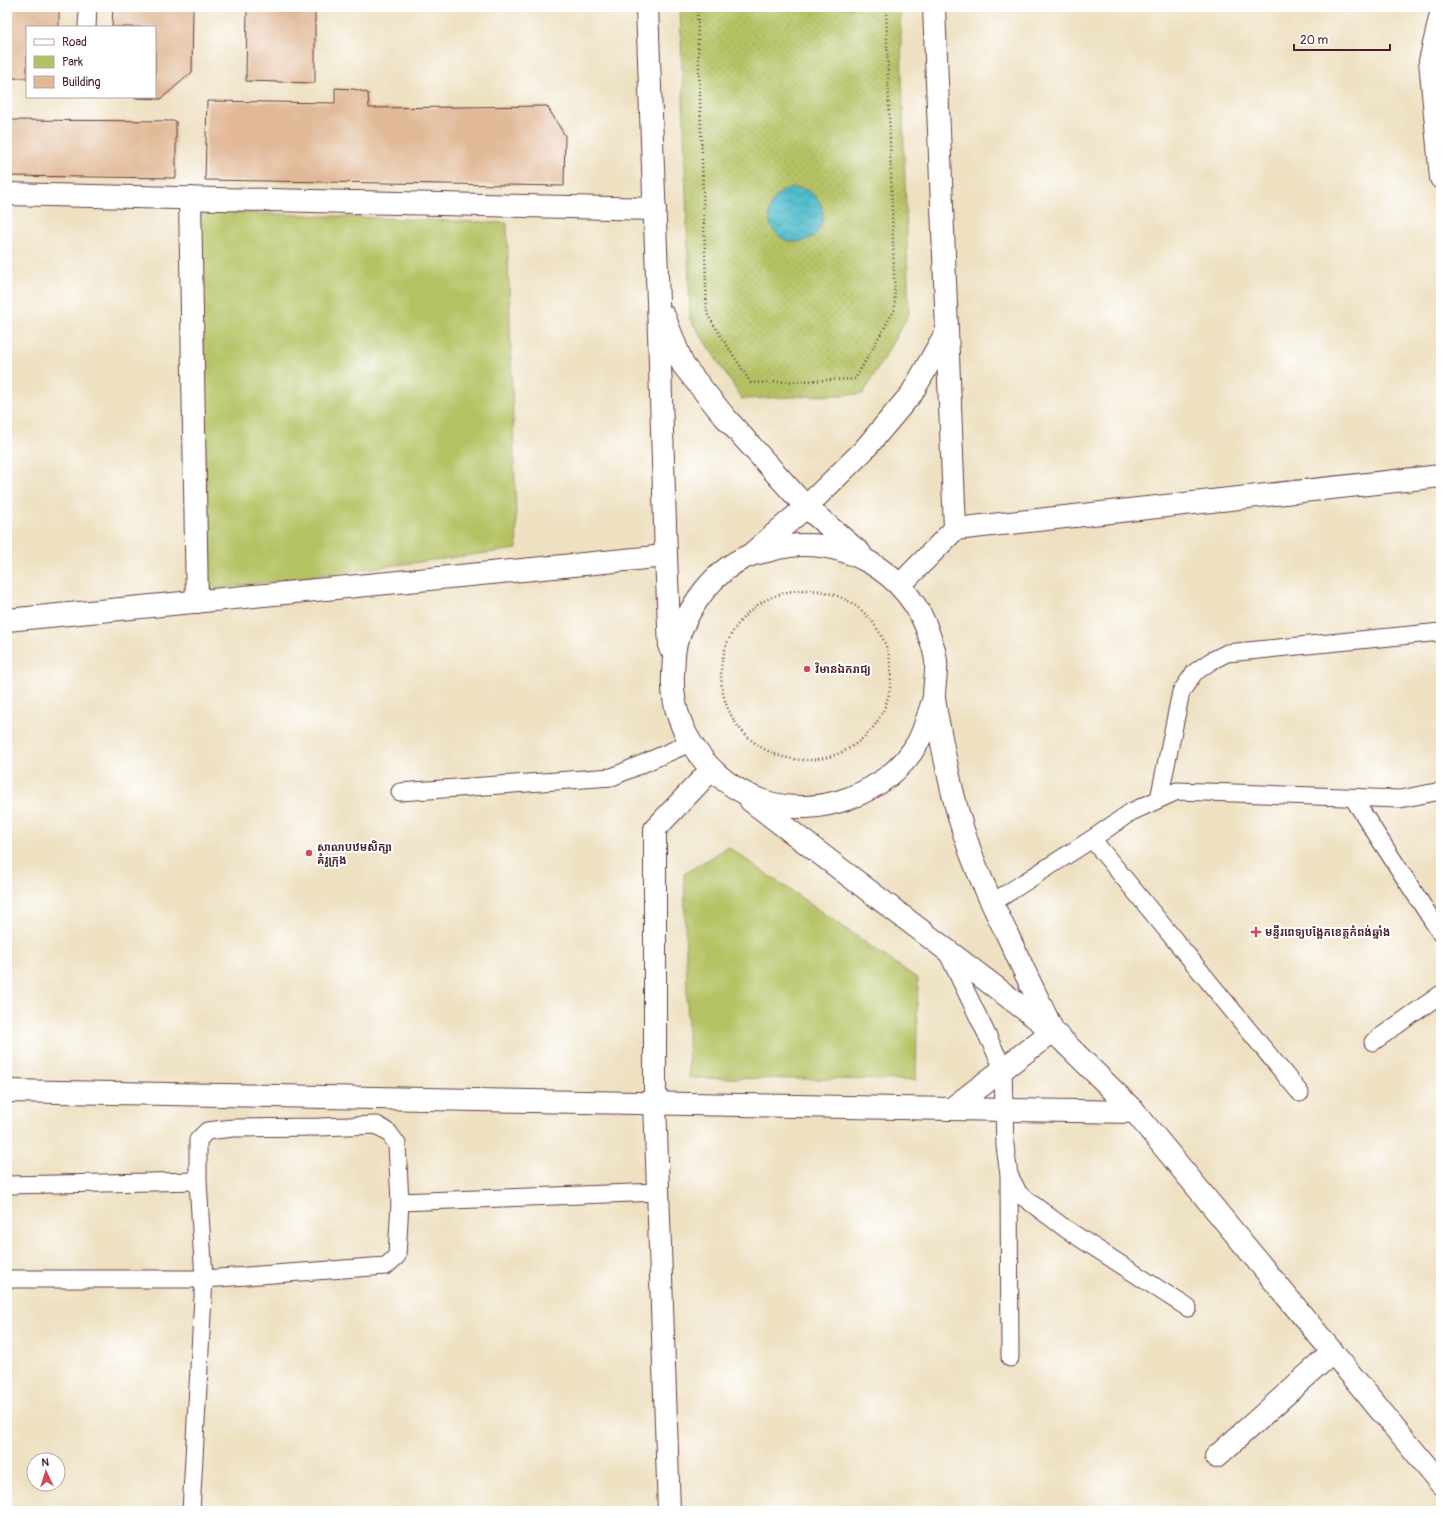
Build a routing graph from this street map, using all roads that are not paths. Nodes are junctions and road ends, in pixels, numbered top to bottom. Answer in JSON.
{"nodes":[{"id":1,"x":88,"y":7,"type":"edge"},
{"id":2,"x":647,"y":7,"type":"edge"},
{"id":3,"x":934,"y":7,"type":"edge"},
{"id":4,"x":1441,"y":14,"type":"edge"},
{"id":5,"x":88,"y":26,"type":"edge"},
{"id":6,"x":1441,"y":178,"type":"edge"},
{"id":7,"x":7,"y":194,"type":"edge"},
{"id":8,"x":190,"y":198,"type":"junction"},
{"id":9,"x":655,"y":209,"type":"junction"},
{"id":10,"x":658,"y":302,"type":"junction"},
{"id":11,"x":946,"y":333,"type":"junction"},
{"id":12,"x":1441,"y":476,"type":"edge"},
{"id":13,"x":806,"y":507,"type":"junction"},
{"id":14,"x":955,"y":529,"type":"junction"},
{"id":15,"x":666,"y":556,"type":"junction"},
{"id":16,"x":749,"y":556,"type":"junction"},
{"id":17,"x":873,"y":564,"type":"junction"},
{"id":18,"x":900,"y":585,"type":"junction"},
{"id":19,"x":197,"y":602,"type":"junction"},
{"id":20,"x":7,"y":620,"type":"edge"},
{"id":21,"x":1441,"y":632,"type":"edge"},
{"id":22,"x":672,"y":690,"type":"junction"},
{"id":23,"x":934,"y":698,"type":"junction"},
{"id":24,"x":690,"y":743,"type":"junction"},
{"id":25,"x":712,"y":770,"type":"junction"},
{"id":26,"x":730,"y":785,"type":"junction"},
{"id":27,"x":1441,"y":791,"type":"edge"},
{"id":28,"x":400,"y":792,"type":"dead end"},
{"id":29,"x":1354,"y":798,"type":"junction"},
{"id":30,"x":1159,"y":799,"type":"junction"},
{"id":31,"x":1092,"y":839,"type":"junction"},
{"id":32,"x":992,"y":903,"type":"junction"},
{"id":33,"x":1441,"y":934,"type":"edge"},
{"id":34,"x":946,"y":950,"type":"junction"},
{"id":35,"x":1441,"y":994,"type":"edge"},
{"id":36,"x":1053,"y":1031,"type":"junction"},
{"id":37,"x":1373,"y":1042,"type":"dead end"},
{"id":38,"x":1003,"y":1068,"type":"junction"},
{"id":39,"x":7,"y":1091,"type":"edge"},
{"id":40,"x":1300,"y":1093,"type":"dead end"},
{"id":41,"x":655,"y":1102,"type":"junction"},
{"id":42,"x":951,"y":1109,"type":"junction"},
{"id":43,"x":1005,"y":1110,"type":"junction"},
{"id":44,"x":1135,"y":1112,"type":"junction"},
{"id":45,"x":1009,"y":1175,"type":"junction"},
{"id":46,"x":198,"y":1181,"type":"junction"},
{"id":47,"x":7,"y":1185,"type":"edge"},
{"id":48,"x":658,"y":1192,"type":"junction"},
{"id":49,"x":400,"y":1202,"type":"junction"},
{"id":50,"x":7,"y":1279,"type":"edge"},
{"id":51,"x":204,"y":1279,"type":"junction"},
{"id":52,"x":1188,"y":1308,"type":"dead end"},
{"id":53,"x":1333,"y":1352,"type":"junction"},
{"id":54,"x":1010,"y":1358,"type":"dead end"},
{"id":55,"x":1216,"y":1456,"type":"dead end"},
{"id":56,"x":1441,"y":1484,"type":"edge"},
{"id":57,"x":191,"y":1511,"type":"edge"},
{"id":58,"x":669,"y":1511,"type":"edge"}],
"edges":[{"from":1,"to":5,"type":"lane"},
{"from":2,"to":9,"type":"main road"},
{"from":3,"to":11,"type":"main road"},
{"from":4,"to":6,"type":"main road"},
{"from":7,"to":8,"type":"main road"},
{"from":8,"to":9,"type":"main road"},
{"from":8,"to":19,"type":"main road"},
{"from":9,"to":10,"type":"main road"},
{"from":10,"to":13,"type":"main road"},
{"from":10,"to":15,"type":"main road"},
{"from":11,"to":13,"type":"main road"},
{"from":11,"to":14,"type":"main road"},
{"from":12,"to":14,"type":"main road"},
{"from":13,"to":16,"type":"main road"},
{"from":13,"to":17,"type":"main road"},
{"from":14,"to":18,"type":"main road"},
{"from":15,"to":19,"type":"main road"},
{"from":15,"to":22,"type":"main road"},
{"from":16,"to":17,"type":"main road"},
{"from":16,"to":22,"type":"main road"},
{"from":17,"to":18,"type":"main road"},
{"from":18,"to":23,"type":"main road"},
{"from":19,"to":20,"type":"main road"},
{"from":21,"to":30,"type":"lane"},
{"from":22,"to":24,"type":"main road"},
{"from":23,"to":26,"type":"main road"},
{"from":23,"to":32,"type":"main road"},
{"from":24,"to":25,"type":"main road"},
{"from":24,"to":28,"type":"lane"},
{"from":25,"to":26,"type":"main road"},
{"from":25,"to":41,"type":"main road"},
{"from":26,"to":34,"type":"main road"},
{"from":27,"to":29,"type":"lane"},
{"from":29,"to":30,"type":"lane"},
{"from":29,"to":33,"type":"lane"},
{"from":30,"to":31,"type":"lane"},
{"from":31,"to":32,"type":"lane"},
{"from":31,"to":40,"type":"lane"},
{"from":32,"to":36,"type":"main road"},
{"from":34,"to":36,"type":"main road"},
{"from":34,"to":38,"type":"lane"},
{"from":35,"to":37,"type":"lane"},
{"from":36,"to":38,"type":"main road"},
{"from":36,"to":44,"type":"main road"},
{"from":38,"to":42,"type":"main road"},
{"from":38,"to":43,"type":"lane"},
{"from":39,"to":41,"type":"main road"},
{"from":41,"to":42,"type":"main road"},
{"from":41,"to":48,"type":"main road"},
{"from":42,"to":43,"type":"main road"},
{"from":43,"to":44,"type":"main road"},
{"from":43,"to":45,"type":"lane"},
{"from":44,"to":53,"type":"main road"},
{"from":45,"to":52,"type":"lane"},
{"from":45,"to":54,"type":"lane"},
{"from":46,"to":47,"type":"lane"},
{"from":46,"to":49,"type":"lane"},
{"from":46,"to":51,"type":"lane"},
{"from":48,"to":49,"type":"lane"},
{"from":48,"to":58,"type":"main road"},
{"from":49,"to":51,"type":"lane"},
{"from":50,"to":51,"type":"lane"},
{"from":51,"to":57,"type":"lane"},
{"from":53,"to":55,"type":"main road"},
{"from":53,"to":56,"type":"main road"}]}
